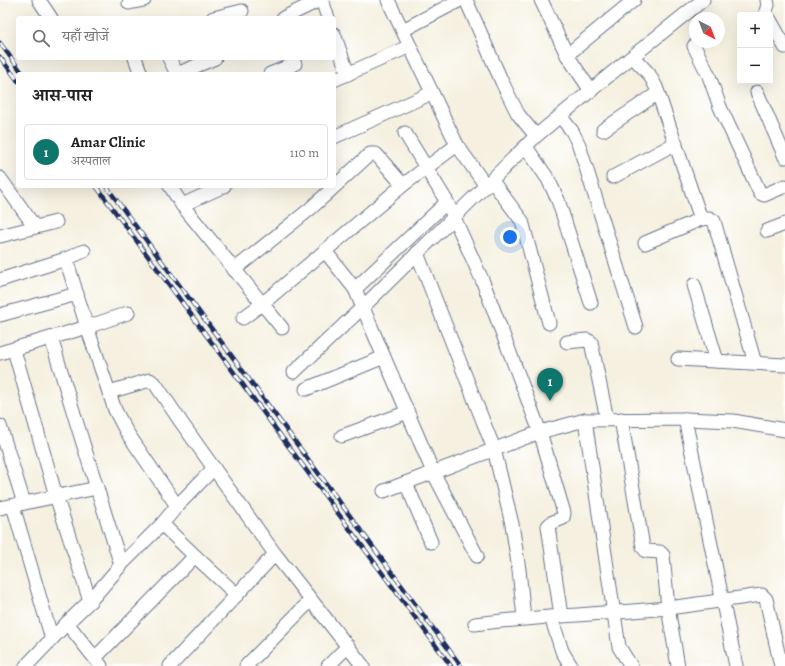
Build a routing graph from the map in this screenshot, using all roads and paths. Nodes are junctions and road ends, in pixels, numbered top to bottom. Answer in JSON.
{"nodes":[{"id":1,"x":39,"y":0,"type":"edge"},
{"id":2,"x":144,"y":0,"type":"edge"},
{"id":3,"x":321,"y":0,"type":"edge"},
{"id":4,"x":388,"y":0,"type":"edge"},
{"id":5,"x":460,"y":0,"type":"edge"},
{"id":6,"x":466,"y":0,"type":"edge"},
{"id":7,"x":541,"y":0,"type":"edge"},
{"id":8,"x":703,"y":0,"type":"edge"},
{"id":9,"x":767,"y":0,"type":"edge"},
{"id":10,"x":633,"y":1,"type":"edge"},
{"id":11,"x":129,"y":3,"type":"dead end"},
{"id":12,"x":241,"y":10,"type":"edge"},
{"id":13,"x":766,"y":12,"type":"edge"},
{"id":14,"x":51,"y":16,"type":"edge"},
{"id":15,"x":220,"y":16,"type":"edge"},
{"id":16,"x":287,"y":16,"type":"edge"},
{"id":17,"x":327,"y":16,"type":"edge"},
{"id":18,"x":773,"y":25,"type":"edge"},
{"id":19,"x":403,"y":30,"type":"junction"},
{"id":20,"x":336,"y":40,"type":"edge"},
{"id":21,"x":410,"y":46,"type":"junction"},
{"id":22,"x":785,"y":47,"type":"edge"},
{"id":23,"x":695,"y":48,"type":"edge"},
{"id":24,"x":567,"y":55,"type":"junction"},
{"id":25,"x":633,"y":57,"type":"junction"},
{"id":26,"x":136,"y":60,"type":"edge"},
{"id":27,"x":170,"y":60,"type":"edge"},
{"id":28,"x":210,"y":60,"type":"edge"},
{"id":29,"x":296,"y":65,"type":"edge"},
{"id":30,"x":140,"y":72,"type":"edge"},
{"id":31,"x":176,"y":72,"type":"edge"},
{"id":32,"x":182,"y":72,"type":"edge"},
{"id":33,"x":276,"y":72,"type":"edge"},
{"id":34,"x":348,"y":74,"type":"junction"},
{"id":35,"x":336,"y":79,"type":"edge"},
{"id":36,"x":591,"y":90,"type":"junction"},
{"id":37,"x":757,"y":92,"type":"dead end"},
{"id":38,"x":432,"y":93,"type":"junction"},
{"id":39,"x":658,"y":93,"type":"junction"},
{"id":40,"x":560,"y":116,"type":"junction"},
{"id":41,"x":603,"y":130,"type":"dead end"},
{"id":42,"x":405,"y":133,"type":"dead end"},
{"id":43,"x":336,"y":136,"type":"edge"},
{"id":44,"x":536,"y":136,"type":"junction"},
{"id":45,"x":676,"y":143,"type":"junction"},
{"id":46,"x":457,"y":145,"type":"junction"},
{"id":47,"x":526,"y":148,"type":"junction"},
{"id":48,"x":785,"y":157,"type":"edge"},
{"id":49,"x":425,"y":168,"type":"junction"},
{"id":50,"x":613,"y":177,"type":"dead end"},
{"id":51,"x":0,"y":178,"type":"edge"},
{"id":52,"x":489,"y":183,"type":"junction"},
{"id":53,"x":336,"y":185,"type":"edge"},
{"id":54,"x":404,"y":186,"type":"junction"},
{"id":55,"x":785,"y":186,"type":"edge"},
{"id":56,"x":171,"y":188,"type":"edge"},
{"id":57,"x":220,"y":188,"type":"edge"},
{"id":58,"x":333,"y":188,"type":"edge"},
{"id":59,"x":447,"y":202,"type":"junction"},
{"id":60,"x":182,"y":205,"type":"junction"},
{"id":61,"x":454,"y":216,"type":"junction"},
{"id":62,"x":701,"y":219,"type":"junction"},
{"id":63,"x":56,"y":222,"type":"dead end"},
{"id":64,"x":785,"y":224,"type":"edge"},
{"id":65,"x":35,"y":227,"type":"junction"},
{"id":66,"x":766,"y":231,"type":"dead end"},
{"id":67,"x":0,"y":236,"type":"edge"},
{"id":68,"x":645,"y":243,"type":"dead end"},
{"id":69,"x":84,"y":251,"type":"dead end"},
{"id":70,"x":325,"y":251,"type":"junction"},
{"id":71,"x":418,"y":253,"type":"junction"},
{"id":72,"x":66,"y":259,"type":"junction"},
{"id":73,"x":234,"y":270,"type":"junction"},
{"id":74,"x":0,"y":280,"type":"edge"},
{"id":75,"x":694,"y":284,"type":"dead end"},
{"id":76,"x":355,"y":289,"type":"junction"},
{"id":77,"x":77,"y":294,"type":"junction"},
{"id":78,"x":591,"y":303,"type":"dead end"},
{"id":79,"x":262,"y":304,"type":"junction"},
{"id":80,"x":363,"y":307,"type":"junction"},
{"id":81,"x":128,"y":313,"type":"dead end"},
{"id":82,"x":0,"y":315,"type":"edge"},
{"id":83,"x":243,"y":318,"type":"dead end"},
{"id":84,"x":549,"y":323,"type":"dead end"},
{"id":85,"x":87,"y":327,"type":"junction"},
{"id":86,"x":636,"y":327,"type":"dead end"},
{"id":87,"x":282,"y":328,"type":"dead end"},
{"id":88,"x":52,"y":338,"type":"junction"},
{"id":89,"x":567,"y":342,"type":"dead end"},
{"id":90,"x":14,"y":350,"type":"junction"},
{"id":91,"x":0,"y":353,"type":"edge"},
{"id":92,"x":384,"y":357,"type":"junction"},
{"id":93,"x":678,"y":359,"type":"dead end"},
{"id":94,"x":717,"y":361,"type":"junction"},
{"id":95,"x":755,"y":362,"type":"junction"},
{"id":96,"x":785,"y":365,"type":"edge"},
{"id":97,"x":294,"y":372,"type":"dead end"},
{"id":98,"x":306,"y":389,"type":"dead end"},
{"id":99,"x":109,"y":392,"type":"junction"},
{"id":100,"x":408,"y":412,"type":"junction"},
{"id":101,"x":607,"y":419,"type":"junction"},
{"id":102,"x":621,"y":419,"type":"junction"},
{"id":103,"x":685,"y":419,"type":"junction"},
{"id":104,"x":585,"y":420,"type":"junction"},
{"id":105,"x":0,"y":426,"type":"edge"},
{"id":106,"x":785,"y":430,"type":"edge"},
{"id":107,"x":540,"y":432,"type":"junction"},
{"id":108,"x":342,"y":436,"type":"dead end"},
{"id":109,"x":494,"y":449,"type":"junction"},
{"id":110,"x":214,"y":468,"type":"junction"},
{"id":111,"x":433,"y":472,"type":"junction"},
{"id":112,"x":406,"y":483,"type":"junction"},
{"id":113,"x":97,"y":488,"type":"junction"},
{"id":114,"x":384,"y":491,"type":"dead end"},
{"id":115,"x":56,"y":496,"type":"junction"},
{"id":116,"x":19,"y":504,"type":"junction"},
{"id":117,"x":177,"y":506,"type":"junction"},
{"id":118,"x":0,"y":508,"type":"edge"},
{"id":119,"x":162,"y":524,"type":"junction"},
{"id":120,"x":431,"y":542,"type":"dead end"},
{"id":121,"x":275,"y":554,"type":"junction"},
{"id":122,"x":195,"y":556,"type":"junction"},
{"id":123,"x":477,"y":556,"type":"dead end"},
{"id":124,"x":121,"y":565,"type":"junction"},
{"id":125,"x":237,"y":595,"type":"junction"},
{"id":126,"x":311,"y":600,"type":"junction"},
{"id":127,"x":722,"y":600,"type":"junction"},
{"id":128,"x":90,"y":601,"type":"junction"},
{"id":129,"x":668,"y":608,"type":"junction"},
{"id":130,"x":614,"y":612,"type":"junction"},
{"id":131,"x":556,"y":617,"type":"junction"},
{"id":132,"x":524,"y":618,"type":"junction"},
{"id":133,"x":67,"y":623,"type":"junction"},
{"id":134,"x":475,"y":624,"type":"dead end"},
{"id":135,"x":52,"y":639,"type":"junction"},
{"id":136,"x":348,"y":646,"type":"junction"},
{"id":137,"x":98,"y":662,"type":"edge"},
{"id":138,"x":26,"y":666,"type":"edge"},
{"id":139,"x":170,"y":666,"type":"edge"},
{"id":140,"x":246,"y":666,"type":"edge"},
{"id":141,"x":328,"y":666,"type":"edge"},
{"id":142,"x":363,"y":666,"type":"edge"},
{"id":143,"x":571,"y":666,"type":"edge"},
{"id":144,"x":631,"y":666,"type":"edge"},
{"id":145,"x":678,"y":666,"type":"edge"},
{"id":146,"x":736,"y":666,"type":"edge"},
{"id":147,"x":781,"y":666,"type":"edge"}],
"edges":[{"from":1,"to":14,"type":"street"},
{"from":2,"to":11,"type":"street"},
{"from":3,"to":16,"type":"street"},
{"from":3,"to":17,"type":"street"},
{"from":4,"to":19,"type":"street"},
{"from":5,"to":19,"type":"street"},
{"from":6,"to":44,"type":"street"},
{"from":7,"to":24,"type":"street"},
{"from":8,"to":25,"type":"street"},
{"from":9,"to":13,"type":"street"},
{"from":10,"to":24,"type":"street"},
{"from":12,"to":15,"type":"street"},
{"from":18,"to":22,"type":"street"},
{"from":19,"to":21,"type":"street"},
{"from":20,"to":34,"type":"street"},
{"from":21,"to":34,"type":"street"},
{"from":21,"to":38,"type":"street"},
{"from":23,"to":55,"type":"street"},
{"from":24,"to":36,"type":"street"},
{"from":25,"to":36,"type":"street"},
{"from":25,"to":39,"type":"street"},
{"from":26,"to":30,"type":"street"},
{"from":27,"to":31,"type":"street"},
{"from":28,"to":32,"type":"street"},
{"from":29,"to":33,"type":"street"},
{"from":34,"to":35,"type":"street"},
{"from":36,"to":40,"type":"street"},
{"from":37,"to":48,"type":"street"},
{"from":38,"to":43,"type":"street"},
{"from":38,"to":46,"type":"street"},
{"from":39,"to":41,"type":"street"},
{"from":39,"to":45,"type":"street"},
{"from":40,"to":44,"type":"street"},
{"from":40,"to":86,"type":"street"},
{"from":42,"to":49,"type":"street"},
{"from":44,"to":47,"type":"street"},
{"from":45,"to":50,"type":"street"},
{"from":45,"to":62,"type":"street"},
{"from":46,"to":49,"type":"street"},
{"from":46,"to":52,"type":"street"},
{"from":47,"to":52,"type":"street"},
{"from":47,"to":78,"type":"street"},
{"from":49,"to":54,"type":"street"},
{"from":49,"to":59,"type":"street"},
{"from":51,"to":65,"type":"street"},
{"from":52,"to":61,"type":"street"},
{"from":52,"to":84,"type":"street"},
{"from":53,"to":54,"type":"street"},
{"from":54,"to":70,"type":"street"},
{"from":56,"to":60,"type":"street"},
{"from":57,"to":60,"type":"street"},
{"from":58,"to":73,"type":"street"},
{"from":59,"to":61,"type":"street"},
{"from":59,"to":76,"type":"street"},
{"from":60,"to":73,"type":"street"},
{"from":61,"to":71,"type":"street"},
{"from":61,"to":107,"type":"street"},
{"from":62,"to":68,"type":"street"},
{"from":62,"to":95,"type":"street"},
{"from":63,"to":65,"type":"street"},
{"from":64,"to":66,"type":"street"},
{"from":65,"to":67,"type":"street"},
{"from":69,"to":72,"type":"street"},
{"from":70,"to":76,"type":"street"},
{"from":70,"to":79,"type":"street"},
{"from":71,"to":80,"type":"street"},
{"from":71,"to":109,"type":"street"},
{"from":72,"to":74,"type":"street"},
{"from":72,"to":77,"type":"street"},
{"from":73,"to":79,"type":"street"},
{"from":75,"to":94,"type":"street"},
{"from":76,"to":80,"type":"street"},
{"from":77,"to":82,"type":"street"},
{"from":77,"to":85,"type":"street"},
{"from":79,"to":83,"type":"street"},
{"from":79,"to":87,"type":"street"},
{"from":80,"to":92,"type":"street"},
{"from":80,"to":97,"type":"street"},
{"from":81,"to":85,"type":"street"},
{"from":85,"to":88,"type":"street"},
{"from":85,"to":99,"type":"street"},
{"from":88,"to":90,"type":"street"},
{"from":88,"to":113,"type":"street"},
{"from":89,"to":101,"type":"street"},
{"from":90,"to":91,"type":"street"},
{"from":90,"to":115,"type":"street"},
{"from":92,"to":98,"type":"street"},
{"from":92,"to":100,"type":"street"},
{"from":93,"to":94,"type":"street"},
{"from":94,"to":95,"type":"street"},
{"from":95,"to":96,"type":"street"},
{"from":99,"to":110,"type":"street"},
{"from":99,"to":117,"type":"street"},
{"from":100,"to":108,"type":"street"},
{"from":100,"to":111,"type":"street"},
{"from":101,"to":102,"type":"street"},
{"from":101,"to":104,"type":"street"},
{"from":102,"to":103,"type":"street"},
{"from":102,"to":129,"type":"street"},
{"from":103,"to":106,"type":"street"},
{"from":103,"to":127,"type":"street"},
{"from":104,"to":107,"type":"street"},
{"from":104,"to":130,"type":"street"},
{"from":105,"to":116,"type":"street"},
{"from":107,"to":109,"type":"street"},
{"from":107,"to":131,"type":"street"},
{"from":109,"to":111,"type":"street"},
{"from":109,"to":132,"type":"street"},
{"from":110,"to":117,"type":"street"},
{"from":110,"to":121,"type":"street"},
{"from":111,"to":112,"type":"street"},
{"from":111,"to":123,"type":"street"},
{"from":112,"to":114,"type":"street"},
{"from":112,"to":120,"type":"street"},
{"from":113,"to":115,"type":"street"},
{"from":113,"to":124,"type":"street"},
{"from":115,"to":116,"type":"street"},
{"from":115,"to":128,"type":"street"},
{"from":116,"to":118,"type":"street"},
{"from":116,"to":135,"type":"street"},
{"from":117,"to":119,"type":"street"},
{"from":119,"to":122,"type":"street"},
{"from":119,"to":124,"type":"street"},
{"from":121,"to":125,"type":"street"},
{"from":121,"to":126,"type":"street"},
{"from":122,"to":125,"type":"street"},
{"from":122,"to":137,"type":"street"},
{"from":124,"to":128,"type":"street"},
{"from":125,"to":139,"type":"street"},
{"from":126,"to":136,"type":"street"},
{"from":126,"to":140,"type":"street"},
{"from":127,"to":129,"type":"street"},
{"from":127,"to":146,"type":"street"},
{"from":127,"to":147,"type":"street"},
{"from":128,"to":133,"type":"street"},
{"from":129,"to":130,"type":"street"},
{"from":129,"to":145,"type":"street"},
{"from":130,"to":131,"type":"street"},
{"from":130,"to":144,"type":"street"},
{"from":131,"to":132,"type":"street"},
{"from":131,"to":143,"type":"street"},
{"from":132,"to":134,"type":"street"},
{"from":133,"to":135,"type":"street"},
{"from":133,"to":137,"type":"street"},
{"from":135,"to":138,"type":"street"},
{"from":136,"to":141,"type":"street"},
{"from":136,"to":142,"type":"street"}]}
